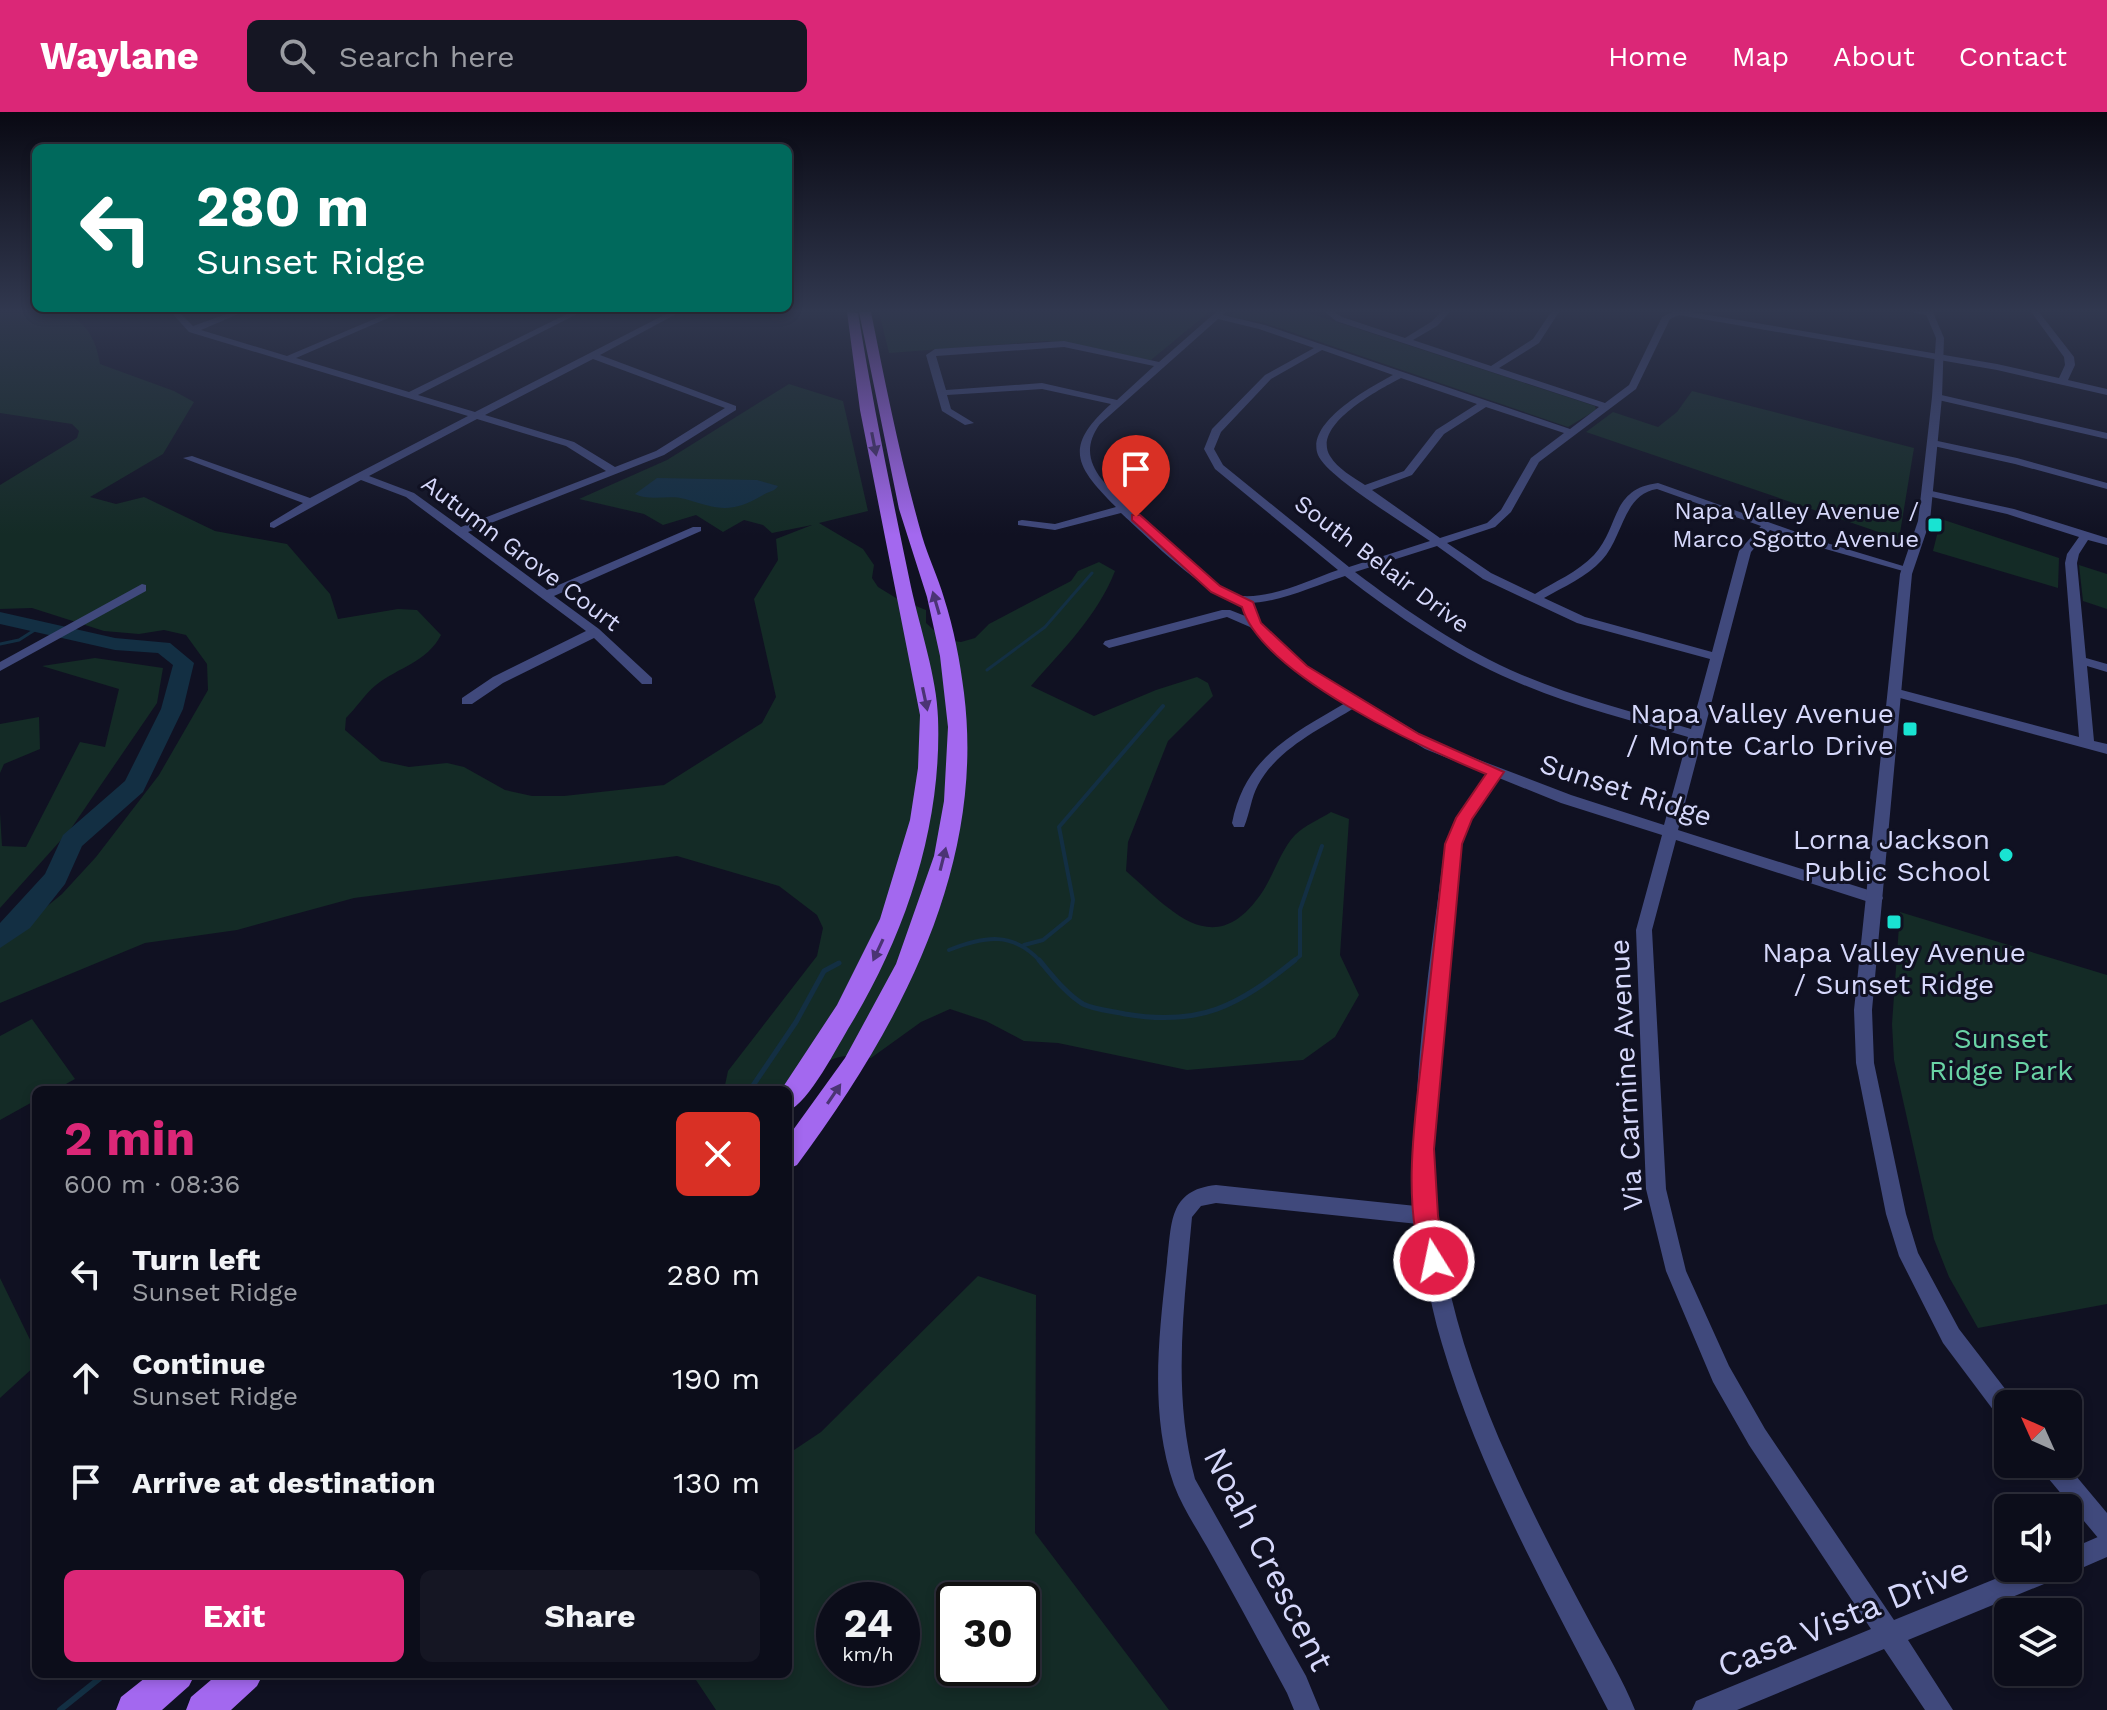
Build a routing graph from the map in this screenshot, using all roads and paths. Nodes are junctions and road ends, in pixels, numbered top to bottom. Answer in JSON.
{"nodes":[{"id":1,"x":379,"y":387,"type":"edge"},
{"id":2,"x":428,"y":387,"type":"edge"},
{"id":3,"x":533,"y":387,"type":"edge"},
{"id":4,"x":676,"y":387,"type":"edge"},
{"id":5,"x":863,"y":387,"type":"edge"},
{"id":6,"x":881,"y":387,"type":"edge"},
{"id":7,"x":939,"y":387,"type":"edge"},
{"id":8,"x":1034,"y":387,"type":"edge"},
{"id":9,"x":1045,"y":387,"type":"edge"},
{"id":10,"x":1137,"y":387,"type":"edge"},
{"id":11,"x":1259,"y":387,"type":"edge"},
{"id":12,"x":1379,"y":387,"type":"edge"},
{"id":13,"x":1437,"y":387,"type":"edge"},
{"id":14,"x":1546,"y":387,"type":"edge"},
{"id":15,"x":1633,"y":387,"type":"edge"},
{"id":16,"x":1938,"y":387,"type":"edge"},
{"id":17,"x":2083,"y":387,"type":"edge"},
{"id":18,"x":2107,"y":392,"type":"edge"},
{"id":19,"x":941,"y":393,"type":"junction"},
{"id":20,"x":409,"y":396,"type":"junction"},
{"id":21,"x":1937,"y":397,"type":"junction"},
{"id":22,"x":1119,"y":403,"type":"junction"},
{"id":23,"x":1485,"y":403,"type":"junction"},
{"id":24,"x":1608,"y":407,"type":"junction"},
{"id":25,"x":475,"y":415,"type":"junction"},
{"id":26,"x":969,"y":423,"type":"dead end"},
{"id":27,"x":1573,"y":433,"type":"junction"},
{"id":28,"x":2107,"y":436,"type":"edge"},
{"id":29,"x":1933,"y":443,"type":"junction"},
{"id":30,"x":188,"y":458,"type":"dead end"},
{"id":31,"x":614,"y":471,"type":"junction"},
{"id":32,"x":360,"y":476,"type":"junction"},
{"id":33,"x":2107,"y":486,"type":"edge"},
{"id":34,"x":1364,"y":489,"type":"junction"},
{"id":35,"x":1927,"y":493,"type":"junction"},
{"id":36,"x":311,"y":502,"type":"junction"},
{"id":37,"x":1126,"y":508,"type":"junction"},
{"id":38,"x":1022,"y":523,"type":"dead end"},
{"id":39,"x":274,"y":525,"type":"dead end"},
{"id":40,"x":1767,"y":526,"type":"junction"},
{"id":41,"x":697,"y":529,"type":"dead end"},
{"id":42,"x":459,"y":532,"type":"junction"},
{"id":43,"x":2086,"y":535,"type":"junction"},
{"id":44,"x":2107,"y":542,"type":"edge"},
{"id":45,"x":1439,"y":543,"type":"junction"},
{"id":46,"x":1907,"y":569,"type":"junction"},
{"id":47,"x":1350,"y":571,"type":"junction"},
{"id":48,"x":142,"y":588,"type":"dead end"},
{"id":49,"x":544,"y":596,"type":"junction"},
{"id":50,"x":1535,"y":599,"type":"junction"},
{"id":51,"x":1236,"y":609,"type":"junction"},
{"id":52,"x":595,"y":632,"type":"junction"},
{"id":53,"x":1109,"y":644,"type":"dead end"},
{"id":54,"x":1717,"y":657,"type":"junction"},
{"id":55,"x":2081,"y":661,"type":"junction"},
{"id":56,"x":0,"y":667,"type":"edge"},
{"id":57,"x":2107,"y":668,"type":"edge"},
{"id":58,"x":647,"y":681,"type":"dead end"},
{"id":59,"x":1894,"y":692,"type":"junction"},
{"id":60,"x":467,"y":701,"type":"dead end"},
{"id":61,"x":1354,"y":703,"type":"junction"},
{"id":62,"x":1696,"y":735,"type":"junction"},
{"id":63,"x":2087,"y":744,"type":"junction"},
{"id":64,"x":2107,"y":749,"type":"edge"},
{"id":65,"x":1496,"y":772,"type":"junction"},
{"id":66,"x":1239,"y":823,"type":"dead end"},
{"id":67,"x":1671,"y":833,"type":"junction"},
{"id":68,"x":1875,"y":898,"type":"junction"},
{"id":69,"x":792,"y":1094,"type":"edge"},
{"id":70,"x":792,"y":1151,"type":"edge"},
{"id":71,"x":1426,"y":1216,"type":"junction"},
{"id":72,"x":1994,"y":1393,"type":"edge"},
{"id":73,"x":2063,"y":1478,"type":"edge"},
{"id":74,"x":2107,"y":1531,"type":"edge"},
{"id":75,"x":2107,"y":1545,"type":"edge"},
{"id":76,"x":2082,"y":1556,"type":"edge"},
{"id":77,"x":2018,"y":1582,"type":"edge"},
{"id":78,"x":1889,"y":1635,"type":"junction"},
{"id":79,"x":172,"y":1678,"type":"edge"},
{"id":80,"x":240,"y":1678,"type":"edge"},
{"id":81,"x":134,"y":1710,"type":"edge"},
{"id":82,"x":204,"y":1710,"type":"edge"},
{"id":83,"x":1307,"y":1710,"type":"edge"},
{"id":84,"x":1622,"y":1710,"type":"edge"},
{"id":85,"x":1705,"y":1710,"type":"edge"},
{"id":86,"x":1940,"y":1710,"type":"edge"}],
"edges":[{"from":1,"to":20,"type":"street"},
{"from":2,"to":20,"type":"street"},
{"from":3,"to":25,"type":"street"},
{"from":4,"to":31,"type":"street"},
{"from":5,"to":69,"type":"main road","one_way":true},
{"from":70,"to":6,"type":"main road","one_way":true},
{"from":7,"to":19,"type":"street"},
{"from":8,"to":19,"type":"street"},
{"from":9,"to":22,"type":"street"},
{"from":10,"to":22,"type":"street","name":"Sunset Ridge"},
{"from":11,"to":47,"type":"street","name":"South Belair Drive"},
{"from":12,"to":34,"type":"street"},
{"from":13,"to":23,"type":"street"},
{"from":14,"to":24,"type":"street"},
{"from":15,"to":24,"type":"street"},
{"from":16,"to":21,"type":"street"},
{"from":17,"to":18,"type":"street"},
{"from":19,"to":26,"type":"street"},
{"from":20,"to":25,"type":"street"},
{"from":21,"to":28,"type":"street"},
{"from":21,"to":29,"type":"street"},
{"from":22,"to":37,"type":"street","name":"Sunset Ridge"},
{"from":23,"to":27,"type":"street"},
{"from":23,"to":34,"type":"street"},
{"from":24,"to":27,"type":"street"},
{"from":25,"to":31,"type":"street"},
{"from":25,"to":32,"type":"street"},
{"from":27,"to":45,"type":"street"},
{"from":29,"to":33,"type":"street"},
{"from":29,"to":35,"type":"street"},
{"from":30,"to":36,"type":"street"},
{"from":31,"to":42,"type":"street"},
{"from":32,"to":36,"type":"street"},
{"from":32,"to":42,"type":"street","name":"Autumn Grove Court"},
{"from":34,"to":45,"type":"street"},
{"from":35,"to":43,"type":"street"},
{"from":35,"to":46,"type":"street"},
{"from":36,"to":39,"type":"street"},
{"from":37,"to":38,"type":"street"},
{"from":37,"to":51,"type":"street","name":"Sunset Ridge"},
{"from":40,"to":46,"type":"street"},
{"from":40,"to":50,"type":"street"},
{"from":40,"to":54,"type":"street","name":"Via Carmine Avenue"},
{"from":41,"to":49,"type":"street"},
{"from":42,"to":49,"type":"street","name":"Autumn Grove Court"},
{"from":43,"to":44,"type":"street"},
{"from":43,"to":55,"type":"street"},
{"from":45,"to":47,"type":"street"},
{"from":45,"to":50,"type":"street"},
{"from":46,"to":59,"type":"street"},
{"from":47,"to":51,"type":"street"},
{"from":47,"to":62,"type":"street","name":"South Belair Drive"},
{"from":48,"to":56,"type":"street"},
{"from":49,"to":52,"type":"street","name":"Autumn Grove Court"},
{"from":50,"to":54,"type":"street"},
{"from":51,"to":53,"type":"street"},
{"from":51,"to":61,"type":"street","name":"Sunset Ridge"},
{"from":52,"to":58,"type":"street","name":"Autumn Grove Court"},
{"from":52,"to":60,"type":"street"},
{"from":54,"to":62,"type":"street","name":"Via Carmine Avenue"},
{"from":55,"to":57,"type":"street"},
{"from":55,"to":63,"type":"street"},
{"from":59,"to":63,"type":"street"},
{"from":59,"to":68,"type":"street"},
{"from":61,"to":65,"type":"street","name":"Sunset Ridge"},
{"from":61,"to":66,"type":"street"},
{"from":62,"to":67,"type":"street","name":"Via Carmine Avenue"},
{"from":63,"to":64,"type":"street"},
{"from":65,"to":67,"type":"street","name":"Sunset Ridge"},
{"from":65,"to":71,"type":"street"},
{"from":67,"to":68,"type":"street","name":"Sunset Ridge"},
{"from":67,"to":78,"type":"street","name":"Via Carmine Avenue"},
{"from":68,"to":72,"type":"street"},
{"from":71,"to":83,"type":"street","name":"Noah Crescent"},
{"from":71,"to":84,"type":"street"},
{"from":73,"to":74,"type":"street"},
{"from":75,"to":76,"type":"street"},
{"from":77,"to":78,"type":"street","name":"Casa Vista Drive"},
{"from":78,"to":85,"type":"street","name":"Casa Vista Drive"},
{"from":78,"to":86,"type":"street","name":"Via Carmine Avenue"},
{"from":79,"to":81,"type":"main road"},
{"from":80,"to":82,"type":"main road"}]}
